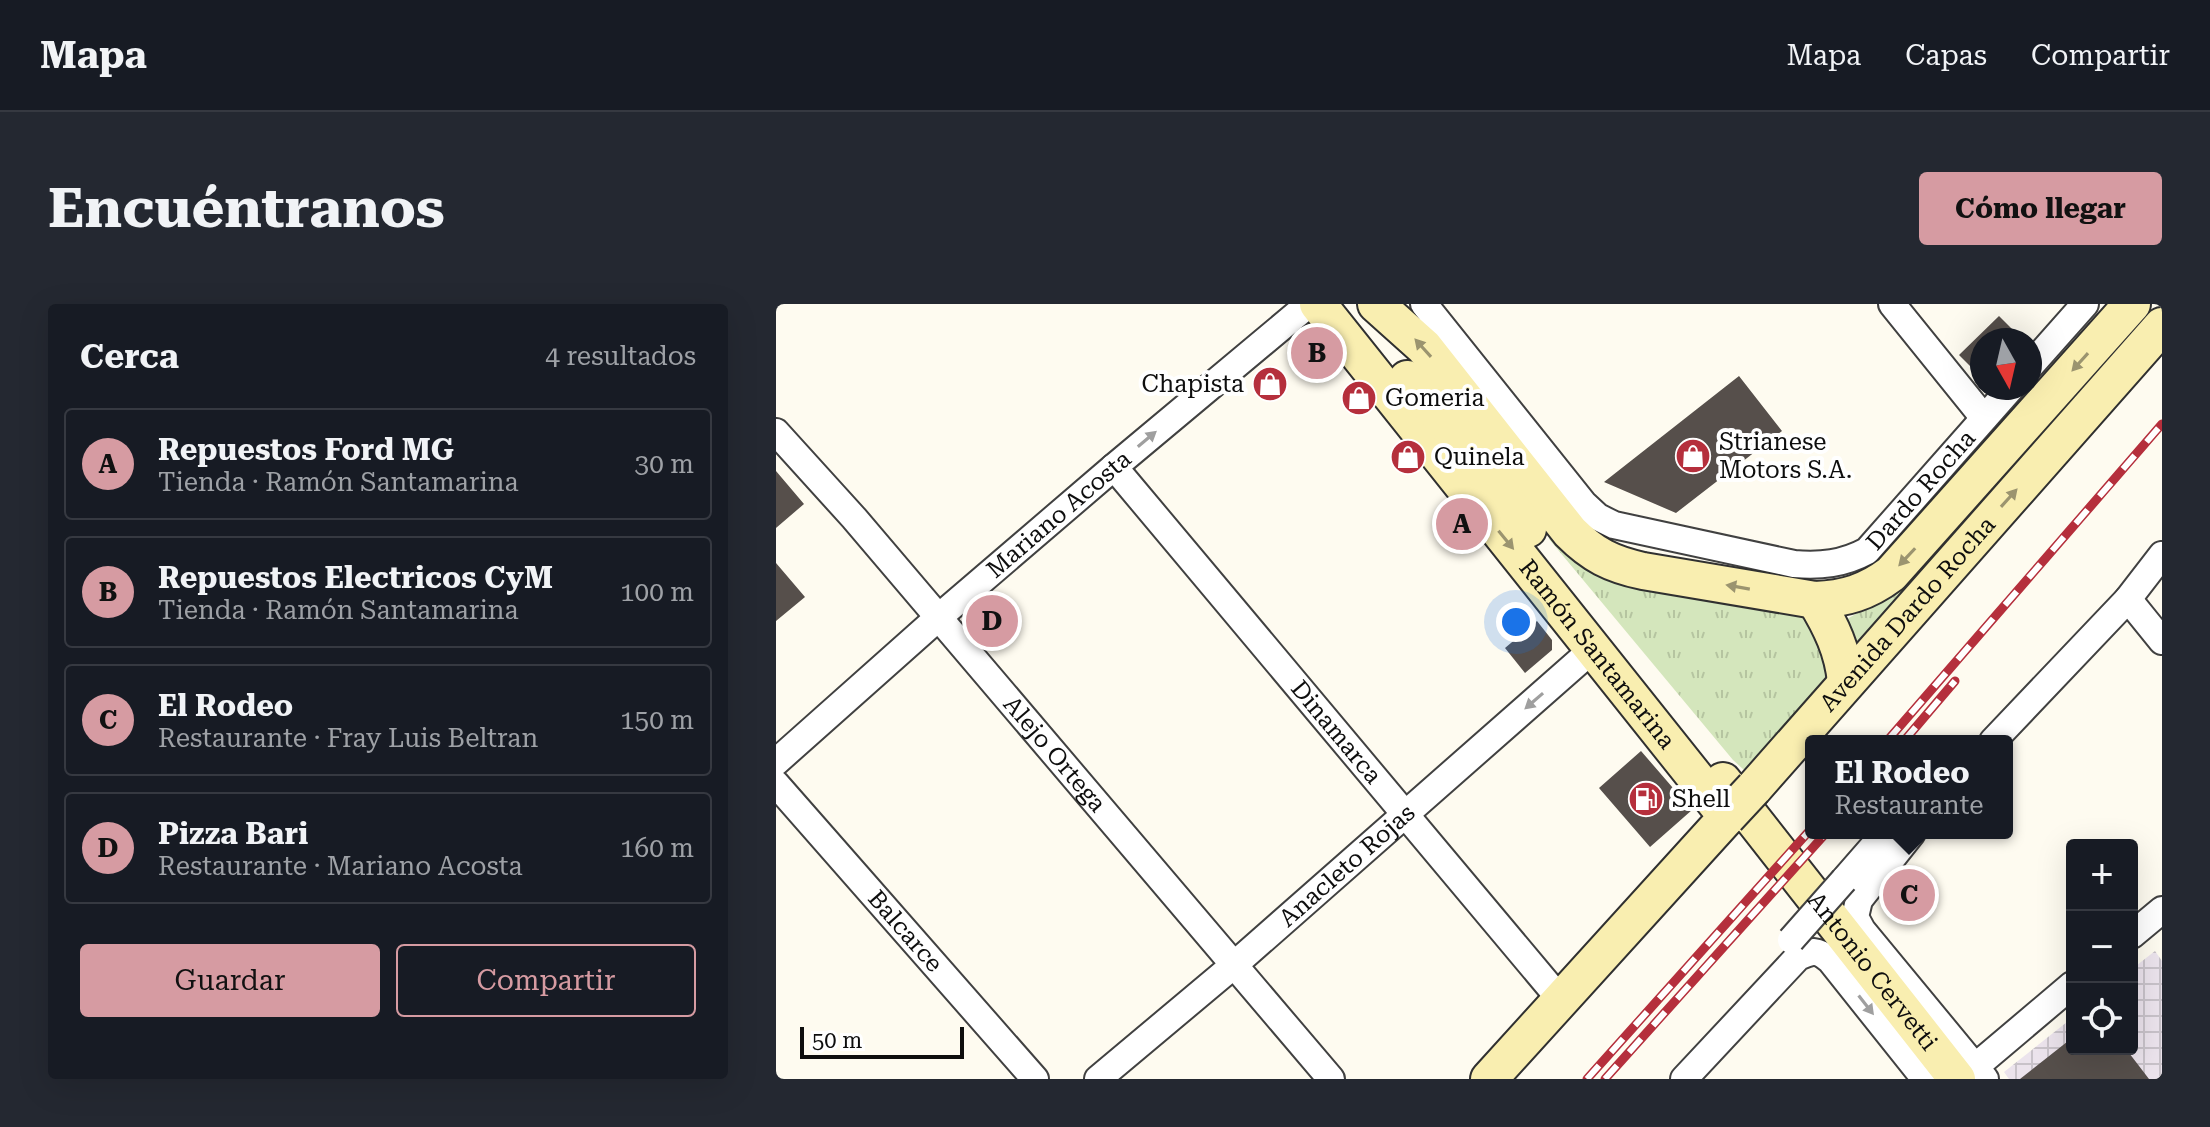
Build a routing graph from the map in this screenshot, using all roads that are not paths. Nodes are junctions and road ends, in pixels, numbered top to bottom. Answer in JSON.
{"nodes":[{"id":1,"x":1309,"y":304,"type":"edge"},
{"id":2,"x":1318,"y":304,"type":"edge"},
{"id":3,"x":1342,"y":304,"type":"edge"},
{"id":4,"x":1376,"y":304,"type":"edge"},
{"id":5,"x":1424,"y":304,"type":"edge"},
{"id":6,"x":1892,"y":304,"type":"edge"},
{"id":7,"x":2085,"y":304,"type":"edge"},
{"id":8,"x":2132,"y":304,"type":"edge"},
{"id":9,"x":2162,"y":326,"type":"edge"},
{"id":10,"x":2042,"y":352,"type":"edge"},
{"id":11,"x":2000,"y":400,"type":"edge"},
{"id":12,"x":1984,"y":418,"type":"junction"},
{"id":13,"x":776,"y":432,"type":"edge"},
{"id":14,"x":1455,"y":434,"type":"junction"},
{"id":15,"x":1114,"y":467,"type":"junction"},
{"id":16,"x":2162,"y":555,"type":"edge"},
{"id":17,"x":1816,"y":583,"type":"junction"},
{"id":18,"x":2128,"y":599,"type":"junction"},
{"id":19,"x":939,"y":617,"type":"junction"},
{"id":20,"x":2162,"y":641,"type":"edge"},
{"id":21,"x":1593,"y":649,"type":"junction"},
{"id":22,"x":1846,"y":682,"type":"junction"},
{"id":23,"x":1999,"y":735,"type":"edge"},
{"id":24,"x":776,"y":762,"type":"edge"},
{"id":25,"x":776,"y":784,"type":"edge"},
{"id":26,"x":1404,"y":815,"type":"junction"},
{"id":27,"x":1727,"y":817,"type":"junction"},
{"id":28,"x":1881,"y":839,"type":"edge"},
{"id":29,"x":1906,"y":839,"type":"edge"},
{"id":30,"x":1787,"y":865,"type":"joint"},
{"id":31,"x":1851,"y":890,"type":"junction"},
{"id":32,"x":2162,"y":910,"type":"edge"},
{"id":33,"x":2138,"y":930,"type":"edge"},
{"id":34,"x":1801,"y":945,"type":"junction"},
{"id":35,"x":1234,"y":965,"type":"junction"},
{"id":36,"x":2066,"y":990,"type":"edge"},
{"id":37,"x":1560,"y":999,"type":"junction"},
{"id":38,"x":1972,"y":1075,"type":"edge"},
{"id":39,"x":1035,"y":1079,"type":"edge"},
{"id":40,"x":1098,"y":1079,"type":"edge"},
{"id":41,"x":1331,"y":1079,"type":"edge"},
{"id":42,"x":1489,"y":1079,"type":"edge"},
{"id":43,"x":1683,"y":1079,"type":"edge"},
{"id":44,"x":1925,"y":1079,"type":"edge"}],
"edges":[{"from":15,"to":1,"type":"street","name":"Mariano Acosta","one_way":true},
{"from":2,"to":14,"type":"main road","name":"Ramón Santamarina"},
{"from":2,"to":21,"type":"main road","name":"Ramón Santamarina","one_way":true},
{"from":3,"to":14,"type":"main road","name":"Ramón Santamarina"},
{"from":17,"to":4,"type":"main road","one_way":true},
{"from":5,"to":17,"type":"street"},
{"from":6,"to":12,"type":"street"},
{"from":7,"to":10,"type":"street"},
{"from":8,"to":17,"type":"main road","name":"Avenida Dardo Rocha","one_way":true},
{"from":22,"to":9,"type":"main road","name":"Avenida Dardo Rocha","one_way":true},
{"from":11,"to":12,"type":"street","name":"Dardo Rocha"},
{"from":12,"to":17,"type":"street","name":"Dardo Rocha"},
{"from":13,"to":19,"type":"street","name":"Alejo Ortega"},
{"from":14,"to":30,"type":"main road","name":"Ramón Santamarina"},
{"from":15,"to":19,"type":"street","name":"Mariano Acosta"},
{"from":15,"to":26,"type":"street","name":"Dinamarca"},
{"from":16,"to":18,"type":"street"},
{"from":17,"to":22,"type":"main road"},
{"from":18,"to":20,"type":"street"},
{"from":18,"to":23,"type":"street"},
{"from":19,"to":24,"type":"street","name":"Mariano Acosta"},
{"from":19,"to":35,"type":"street","name":"Alejo Ortega"},
{"from":21,"to":26,"type":"street","name":"Anacleto Rojas","one_way":true},
{"from":21,"to":27,"type":"main road","name":"Ramón Santamarina"},
{"from":22,"to":27,"type":"main road","name":"Avenida Dardo Rocha","bridge":true},
{"from":25,"to":39,"type":"street","name":"Balcarce"},
{"from":26,"to":35,"type":"street","name":"Anacleto Rojas"},
{"from":26,"to":37,"type":"street","name":"Dinamarca"},
{"from":27,"to":37,"type":"main road","name":"Avenida Dardo Rocha"},
{"from":28,"to":31,"type":"street"},
{"from":29,"to":31,"type":"street"},
{"from":30,"to":38,"type":"main road","name":"Antonio Cervetti"},
{"from":31,"to":34,"type":"street","bridge":true},
{"from":31,"to":38,"type":"street","name":"Antonio Cervetti"},
{"from":32,"to":33,"type":"street"},
{"from":34,"to":43,"type":"street"},
{"from":34,"to":44,"type":"street","name":"Antonio Cervetti","one_way":true},
{"from":35,"to":40,"type":"street","name":"Anacleto Rojas"},
{"from":35,"to":41,"type":"street","name":"Alejo Ortega"},
{"from":36,"to":38,"type":"street"},
{"from":37,"to":42,"type":"main road","name":"Avenida Dardo Rocha"}]}
